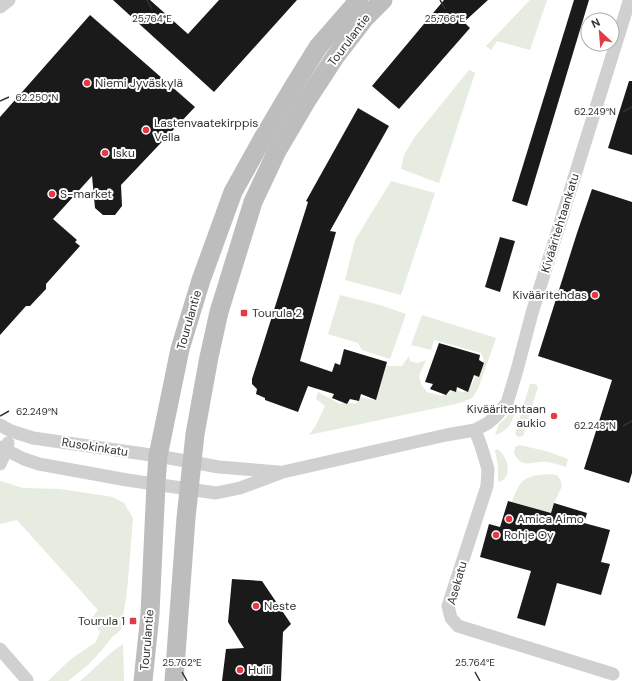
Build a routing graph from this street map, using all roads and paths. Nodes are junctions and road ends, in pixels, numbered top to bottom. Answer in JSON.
{"nodes":[{"id":1,"x":9,"y":0,"type":"edge"},
{"id":2,"x":358,"y":0,"type":"edge"},
{"id":3,"x":383,"y":0,"type":"edge"},
{"id":4,"x":629,"y":0,"type":"edge"},
{"id":5,"x":0,"y":7,"type":"edge"},
{"id":6,"x":5,"y":428,"type":"edge"},
{"id":7,"x":475,"y":430,"type":"junction"},
{"id":8,"x":3,"y":449,"type":"edge"},
{"id":9,"x":158,"y":456,"type":"junction"},
{"id":10,"x":192,"y":462,"type":"junction"},
{"id":11,"x":0,"y":464,"type":"edge"},
{"id":12,"x":283,"y":472,"type":"junction"},
{"id":13,"x":156,"y":484,"type":"junction"},
{"id":14,"x":189,"y":489,"type":"junction"},
{"id":15,"x":0,"y":649,"type":"edge"},
{"id":16,"x":613,"y":674,"type":"dead end"},
{"id":17,"x":27,"y":680,"type":"edge"},
{"id":18,"x":143,"y":681,"type":"edge"},
{"id":19,"x":174,"y":681,"type":"edge"}],
"edges":[{"from":1,"to":5,"type":"street"},
{"from":2,"to":9,"type":"main road","name":"Tourulantie"},
{"from":3,"to":10,"type":"main road","name":"Tourulantie"},
{"from":4,"to":7,"type":"street","name":"Kivääritehtaankatu"},
{"from":6,"to":8,"type":"street"},
{"from":6,"to":9,"type":"street","name":"Rusokinkatu"},
{"from":7,"to":12,"type":"street","name":"Kivääritehtaankatu"},
{"from":7,"to":16,"type":"street","name":"Asekatu"},
{"from":8,"to":11,"type":"street"},
{"from":8,"to":13,"type":"street"},
{"from":9,"to":10,"type":"street","name":"Rusokinkatu"},
{"from":9,"to":13,"type":"main road","name":"Tourulantie"},
{"from":10,"to":12,"type":"street","name":"Kivääritehtaankatu"},
{"from":10,"to":14,"type":"main road","name":"Tourulantie"},
{"from":12,"to":14,"type":"street","name":"Kivääritehtaankatu"},
{"from":13,"to":14,"type":"street","name":"Kivääritehtaankatu"},
{"from":13,"to":18,"type":"main road","name":"Tourulantie"},
{"from":14,"to":19,"type":"main road","name":"Tourulantie"},
{"from":15,"to":17,"type":"street"}]}
